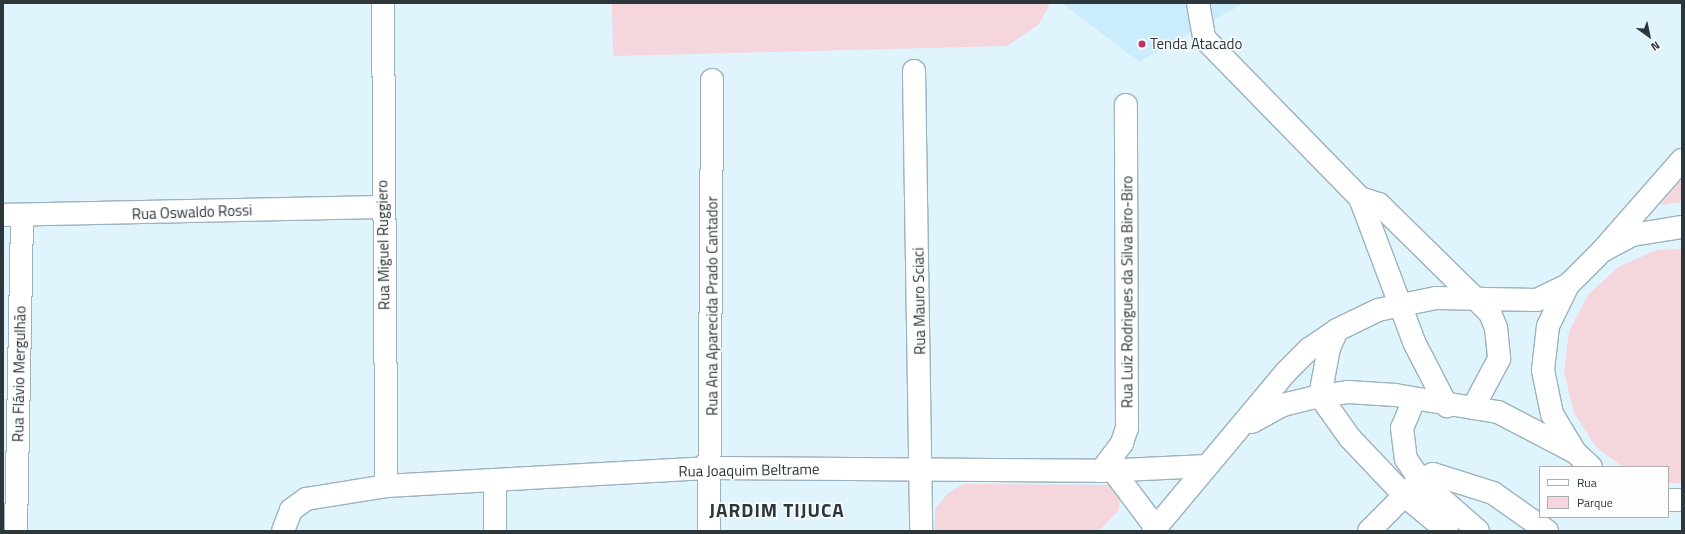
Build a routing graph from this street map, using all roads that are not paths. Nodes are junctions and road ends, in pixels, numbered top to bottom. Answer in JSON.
{"nodes":[{"id":1,"x":383,"y":3,"type":"edge"},
{"id":2,"x":1198,"y":3,"type":"edge"},
{"id":3,"x":914,"y":71,"type":"dead end"},
{"id":4,"x":712,"y":80,"type":"dead end"},
{"id":5,"x":1126,"y":105,"type":"dead end"},
{"id":6,"x":1682,"y":160,"type":"edge"},
{"id":7,"x":1360,"y":198,"type":"junction"},
{"id":8,"x":382,"y":207,"type":"junction"},
{"id":9,"x":13,"y":216,"type":"edge"},
{"id":10,"x":1682,"y":227,"type":"edge"},
{"id":11,"x":1602,"y":251,"type":"junction"},
{"id":12,"x":1568,"y":285,"type":"junction"},
{"id":13,"x":1476,"y":297,"type":"junction"},
{"id":14,"x":1400,"y":306,"type":"junction"},
{"id":15,"x":1337,"y":330,"type":"junction"},
{"id":16,"x":1320,"y":396,"type":"junction"},
{"id":17,"x":1414,"y":400,"type":"junction"},
{"id":18,"x":1447,"y":406,"type":"junction"},
{"id":19,"x":1473,"y":408,"type":"junction"},
{"id":20,"x":1244,"y":426,"type":"junction"},
{"id":21,"x":1575,"y":452,"type":"junction"},
{"id":22,"x":1207,"y":466,"type":"junction"},
{"id":23,"x":1590,"y":466,"type":"edge"},
{"id":24,"x":711,"y":468,"type":"junction"},
{"id":25,"x":922,"y":469,"type":"junction"},
{"id":26,"x":1106,"y":470,"type":"junction"},
{"id":27,"x":1420,"y":480,"type":"junction"},
{"id":28,"x":495,"y":482,"type":"junction"},
{"id":29,"x":386,"y":486,"type":"junction"},
{"id":30,"x":1404,"y":495,"type":"junction"},
{"id":31,"x":1669,"y":500,"type":"edge"},
{"id":32,"x":1682,"y":500,"type":"edge"},
{"id":33,"x":1154,"y":529,"type":"edge"},
{"id":34,"x":16,"y":531,"type":"edge"},
{"id":35,"x":283,"y":531,"type":"edge"},
{"id":36,"x":495,"y":531,"type":"edge"},
{"id":37,"x":709,"y":531,"type":"edge"},
{"id":38,"x":921,"y":531,"type":"edge"},
{"id":39,"x":1368,"y":531,"type":"edge"},
{"id":40,"x":1447,"y":531,"type":"edge"},
{"id":41,"x":1478,"y":531,"type":"edge"},
{"id":42,"x":1547,"y":531,"type":"edge"}],
"edges":[{"from":1,"to":8,"type":"main road","name":"Rua Miguel Ruggiero"},
{"from":2,"to":7,"type":"main road"},
{"from":3,"to":25,"type":"main road","name":"Rua Mauro Sciaci"},
{"from":4,"to":24,"type":"main road","name":"Rua Ana Aparecida Prado Cantador"},
{"from":5,"to":26,"type":"main road","name":"Rua Luiz Rodrigues da Silva Biro-Biro"},
{"from":6,"to":11,"type":"main road"},
{"from":7,"to":13,"type":"main road"},
{"from":7,"to":14,"type":"main road"},
{"from":8,"to":9,"type":"main road","name":"Rua Oswaldo Rossi"},
{"from":8,"to":29,"type":"main road","name":"Rua Miguel Ruggiero"},
{"from":9,"to":34,"type":"main road","name":"Rua Flávio Mergulhão"},
{"from":10,"to":11,"type":"main road"},
{"from":11,"to":12,"type":"main road"},
{"from":12,"to":13,"type":"main road"},
{"from":12,"to":21,"type":"main road"},
{"from":13,"to":14,"type":"main road"},
{"from":13,"to":19,"type":"main road"},
{"from":14,"to":15,"type":"main road"},
{"from":14,"to":18,"type":"main road"},
{"from":15,"to":16,"type":"main road"},
{"from":15,"to":20,"type":"main road"},
{"from":16,"to":17,"type":"main road"},
{"from":16,"to":20,"type":"main road"},
{"from":16,"to":30,"type":"main road"},
{"from":17,"to":18,"type":"main road"},
{"from":17,"to":27,"type":"main road"},
{"from":18,"to":19,"type":"main road"},
{"from":19,"to":21,"type":"main road"},
{"from":20,"to":22,"type":"main road"},
{"from":21,"to":23,"type":"main road"},
{"from":22,"to":26,"type":"main road","name":"Rua Joaquim Beltrame"},
{"from":22,"to":33,"type":"main road"},
{"from":24,"to":25,"type":"main road","name":"Rua Joaquim Beltrame"},
{"from":24,"to":28,"type":"main road","name":"Rua Joaquim Beltrame"},
{"from":24,"to":37,"type":"main road","name":"Rua Ana Aparecida Prado Cantador"},
{"from":25,"to":26,"type":"main road","name":"Rua Joaquim Beltrame"},
{"from":25,"to":38,"type":"main road","name":"Rua Mauro Sciaci"},
{"from":26,"to":33,"type":"main road"},
{"from":27,"to":30,"type":"main road"},
{"from":27,"to":41,"type":"main road"},
{"from":27,"to":42,"type":"main road"},
{"from":28,"to":29,"type":"main road","name":"Rua Joaquim Beltrame"},
{"from":28,"to":36,"type":"main road"},
{"from":29,"to":35,"type":"main road","name":"Rua Joaquim Beltrame"},
{"from":30,"to":39,"type":"main road"},
{"from":30,"to":40,"type":"main road"},
{"from":31,"to":32,"type":"main road"}]}
